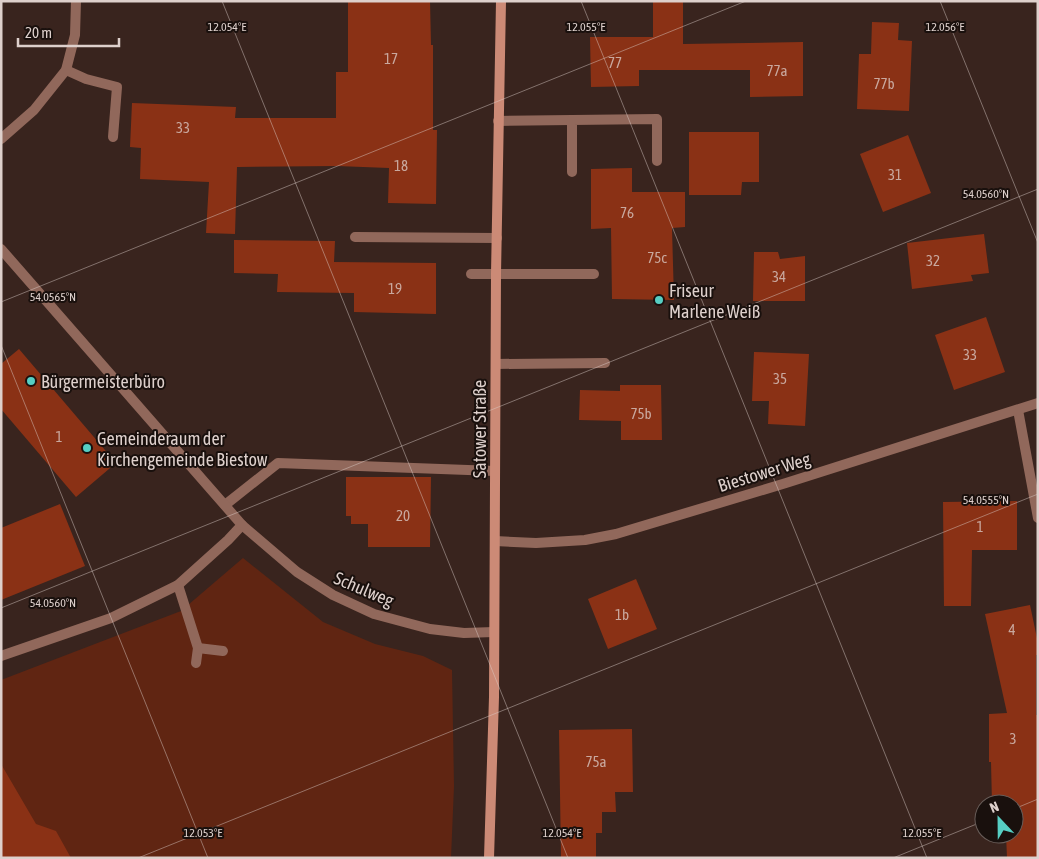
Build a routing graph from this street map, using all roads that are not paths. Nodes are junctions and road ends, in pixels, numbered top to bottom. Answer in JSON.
{"nodes":[{"id":1,"x":76,"y":1,"type":"edge"},
{"id":2,"x":501,"y":1,"type":"edge"},
{"id":3,"x":66,"y":70,"type":"junction"},
{"id":4,"x":572,"y":120,"type":"junction"},
{"id":5,"x":498,"y":121,"type":"junction"},
{"id":6,"x":112,"y":137,"type":"dead end"},
{"id":7,"x":1,"y":139,"type":"edge"},
{"id":8,"x":657,"y":161,"type":"dead end"},
{"id":9,"x":572,"y":172,"type":"dead end"},
{"id":10,"x":355,"y":237,"type":"dead end"},
{"id":11,"x":497,"y":238,"type":"junction"},
{"id":12,"x":1,"y":249,"type":"edge"},
{"id":13,"x":471,"y":274,"type":"dead end"},
{"id":14,"x":496,"y":274,"type":"junction"},
{"id":15,"x":594,"y":274,"type":"dead end"},
{"id":16,"x":605,"y":363,"type":"dead end"},
{"id":17,"x":496,"y":364,"type":"junction"},
{"id":18,"x":1038,"y":403,"type":"edge"},
{"id":19,"x":1018,"y":410,"type":"junction"},
{"id":20,"x":495,"y":471,"type":"junction"},
{"id":21,"x":225,"y":505,"type":"junction"},
{"id":22,"x":1038,"y":518,"type":"edge"},
{"id":23,"x":242,"y":525,"type":"junction"},
{"id":24,"x":495,"y":541,"type":"junction"},
{"id":25,"x":178,"y":585,"type":"junction"},
{"id":26,"x":494,"y":632,"type":"junction"},
{"id":27,"x":198,"y":648,"type":"junction"},
{"id":28,"x":223,"y":651,"type":"dead end"},
{"id":29,"x":1,"y":656,"type":"edge"},
{"id":30,"x":196,"y":663,"type":"dead end"},
{"id":31,"x":489,"y":858,"type":"edge"}],
"edges":[{"from":1,"to":3,"type":"street"},
{"from":2,"to":5,"type":"main road","name":"Satower Straße"},
{"from":3,"to":6,"type":"street"},
{"from":3,"to":7,"type":"street"},
{"from":4,"to":5,"type":"street"},
{"from":4,"to":8,"type":"street"},
{"from":4,"to":9,"type":"street"},
{"from":5,"to":11,"type":"main road","name":"Satower Straße"},
{"from":10,"to":11,"type":"street"},
{"from":11,"to":14,"type":"main road","name":"Satower Straße"},
{"from":12,"to":21,"type":"street","name":"Schulweg"},
{"from":13,"to":14,"type":"street"},
{"from":14,"to":15,"type":"street"},
{"from":14,"to":17,"type":"main road","name":"Satower Straße"},
{"from":16,"to":17,"type":"street"},
{"from":17,"to":20,"type":"main road","name":"Satower Straße"},
{"from":18,"to":19,"type":"street","name":"Biestower Weg"},
{"from":19,"to":22,"type":"street"},
{"from":19,"to":24,"type":"street","name":"Biestower Weg"},
{"from":20,"to":21,"type":"street"},
{"from":20,"to":24,"type":"main road","name":"Satower Straße"},
{"from":21,"to":23,"type":"street","name":"Schulweg"},
{"from":23,"to":25,"type":"street"},
{"from":23,"to":26,"type":"street","name":"Schulweg"},
{"from":24,"to":26,"type":"main road","name":"Satower Straße"},
{"from":25,"to":27,"type":"street"},
{"from":25,"to":29,"type":"street"},
{"from":26,"to":31,"type":"main road","name":"Satower Straße"},
{"from":27,"to":28,"type":"street"},
{"from":27,"to":30,"type":"street"}]}
